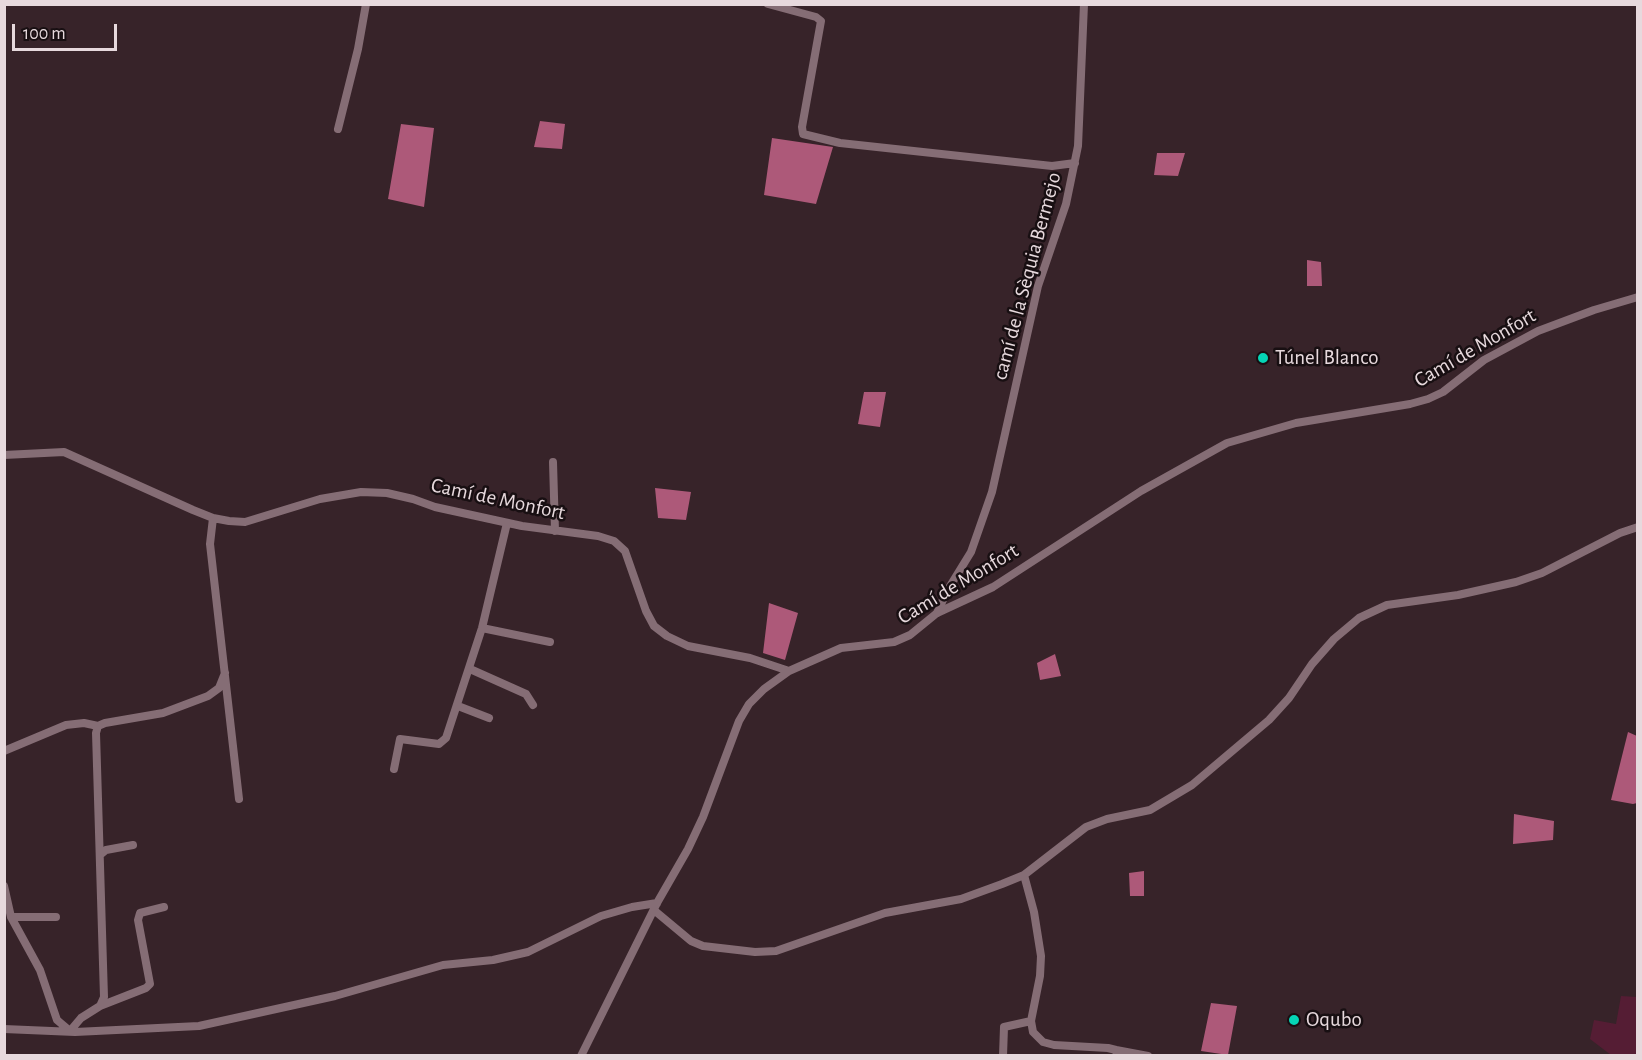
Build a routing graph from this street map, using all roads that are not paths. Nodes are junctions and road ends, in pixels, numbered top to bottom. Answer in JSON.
{"nodes":[{"id":1,"x":366,"y":4,"type":"edge"},
{"id":2,"x":768,"y":4,"type":"edge"},
{"id":3,"x":1084,"y":4,"type":"edge"},
{"id":4,"x":338,"y":129,"type":"dead end"},
{"id":5,"x":1075,"y":163,"type":"junction"},
{"id":6,"x":1638,"y":297,"type":"edge"},
{"id":7,"x":4,"y":455,"type":"edge"},
{"id":8,"x":553,"y":462,"type":"dead end"},
{"id":9,"x":213,"y":518,"type":"junction"},
{"id":10,"x":507,"y":523,"type":"junction"},
{"id":11,"x":1638,"y":527,"type":"edge"},
{"id":12,"x":555,"y":531,"type":"junction"},
{"id":13,"x":937,"y":613,"type":"junction"},
{"id":14,"x":482,"y":628,"type":"junction"},
{"id":15,"x":550,"y":642,"type":"dead end"},
{"id":16,"x":470,"y":669,"type":"junction"},
{"id":17,"x":789,"y":670,"type":"junction"},
{"id":18,"x":225,"y":673,"type":"junction"},
{"id":19,"x":533,"y":705,"type":"dead end"},
{"id":20,"x":458,"y":706,"type":"junction"},
{"id":21,"x":489,"y":718,"type":"dead end"},
{"id":22,"x":98,"y":726,"type":"junction"},
{"id":23,"x":4,"y":751,"type":"edge"},
{"id":24,"x":394,"y":769,"type":"dead end"},
{"id":25,"x":238,"y":799,"type":"dead end"},
{"id":26,"x":133,"y":845,"type":"dead end"},
{"id":27,"x":100,"y":855,"type":"junction"},
{"id":28,"x":1024,"y":875,"type":"junction"},
{"id":29,"x":4,"y":886,"type":"edge"},
{"id":30,"x":164,"y":907,"type":"dead end"},
{"id":31,"x":656,"y":907,"type":"junction"},
{"id":32,"x":11,"y":917,"type":"junction"},
{"id":33,"x":56,"y":917,"type":"dead end"},
{"id":34,"x":100,"y":1006,"type":"junction"},
{"id":35,"x":1031,"y":1021,"type":"junction"},
{"id":36,"x":4,"y":1029,"type":"edge"},
{"id":37,"x":70,"y":1031,"type":"junction"},
{"id":38,"x":1117,"y":1053,"type":"edge"},
{"id":39,"x":581,"y":1056,"type":"edge"},
{"id":40,"x":1003,"y":1056,"type":"edge"},
{"id":41,"x":1148,"y":1056,"type":"edge"}],
"edges":[{"from":1,"to":4,"type":"street"},
{"from":2,"to":5,"type":"street"},
{"from":3,"to":5,"type":"street","name":"camí de la Sèquia Bermejo"},
{"from":5,"to":13,"type":"street","name":"camí de la Sèquia Bermejo"},
{"from":6,"to":13,"type":"street","name":"Camí de Monfort"},
{"from":7,"to":9,"type":"street","name":"Camí de Monfort"},
{"from":8,"to":12,"type":"street"},
{"from":9,"to":10,"type":"street","name":"Camí de Monfort"},
{"from":9,"to":18,"type":"street"},
{"from":10,"to":12,"type":"street","name":"Camí de Monfort"},
{"from":10,"to":14,"type":"street"},
{"from":11,"to":28,"type":"street"},
{"from":12,"to":17,"type":"street","name":"Camí de Monfort"},
{"from":13,"to":17,"type":"street","name":"Camí de Monfort"},
{"from":14,"to":15,"type":"street"},
{"from":14,"to":16,"type":"street"},
{"from":16,"to":19,"type":"street"},
{"from":16,"to":20,"type":"street"},
{"from":17,"to":31,"type":"street"},
{"from":18,"to":22,"type":"street"},
{"from":18,"to":25,"type":"street"},
{"from":20,"to":21,"type":"street"},
{"from":20,"to":24,"type":"street"},
{"from":22,"to":23,"type":"street"},
{"from":22,"to":27,"type":"street"},
{"from":26,"to":27,"type":"street"},
{"from":27,"to":34,"type":"street"},
{"from":28,"to":31,"type":"street"},
{"from":28,"to":35,"type":"street"},
{"from":29,"to":32,"type":"street"},
{"from":30,"to":34,"type":"street"},
{"from":31,"to":37,"type":"street"},
{"from":31,"to":39,"type":"street"},
{"from":32,"to":33,"type":"street"},
{"from":32,"to":37,"type":"street"},
{"from":34,"to":37,"type":"street"},
{"from":35,"to":38,"type":"street"},
{"from":35,"to":40,"type":"street"},
{"from":36,"to":37,"type":"street"},
{"from":38,"to":41,"type":"street"}]}
